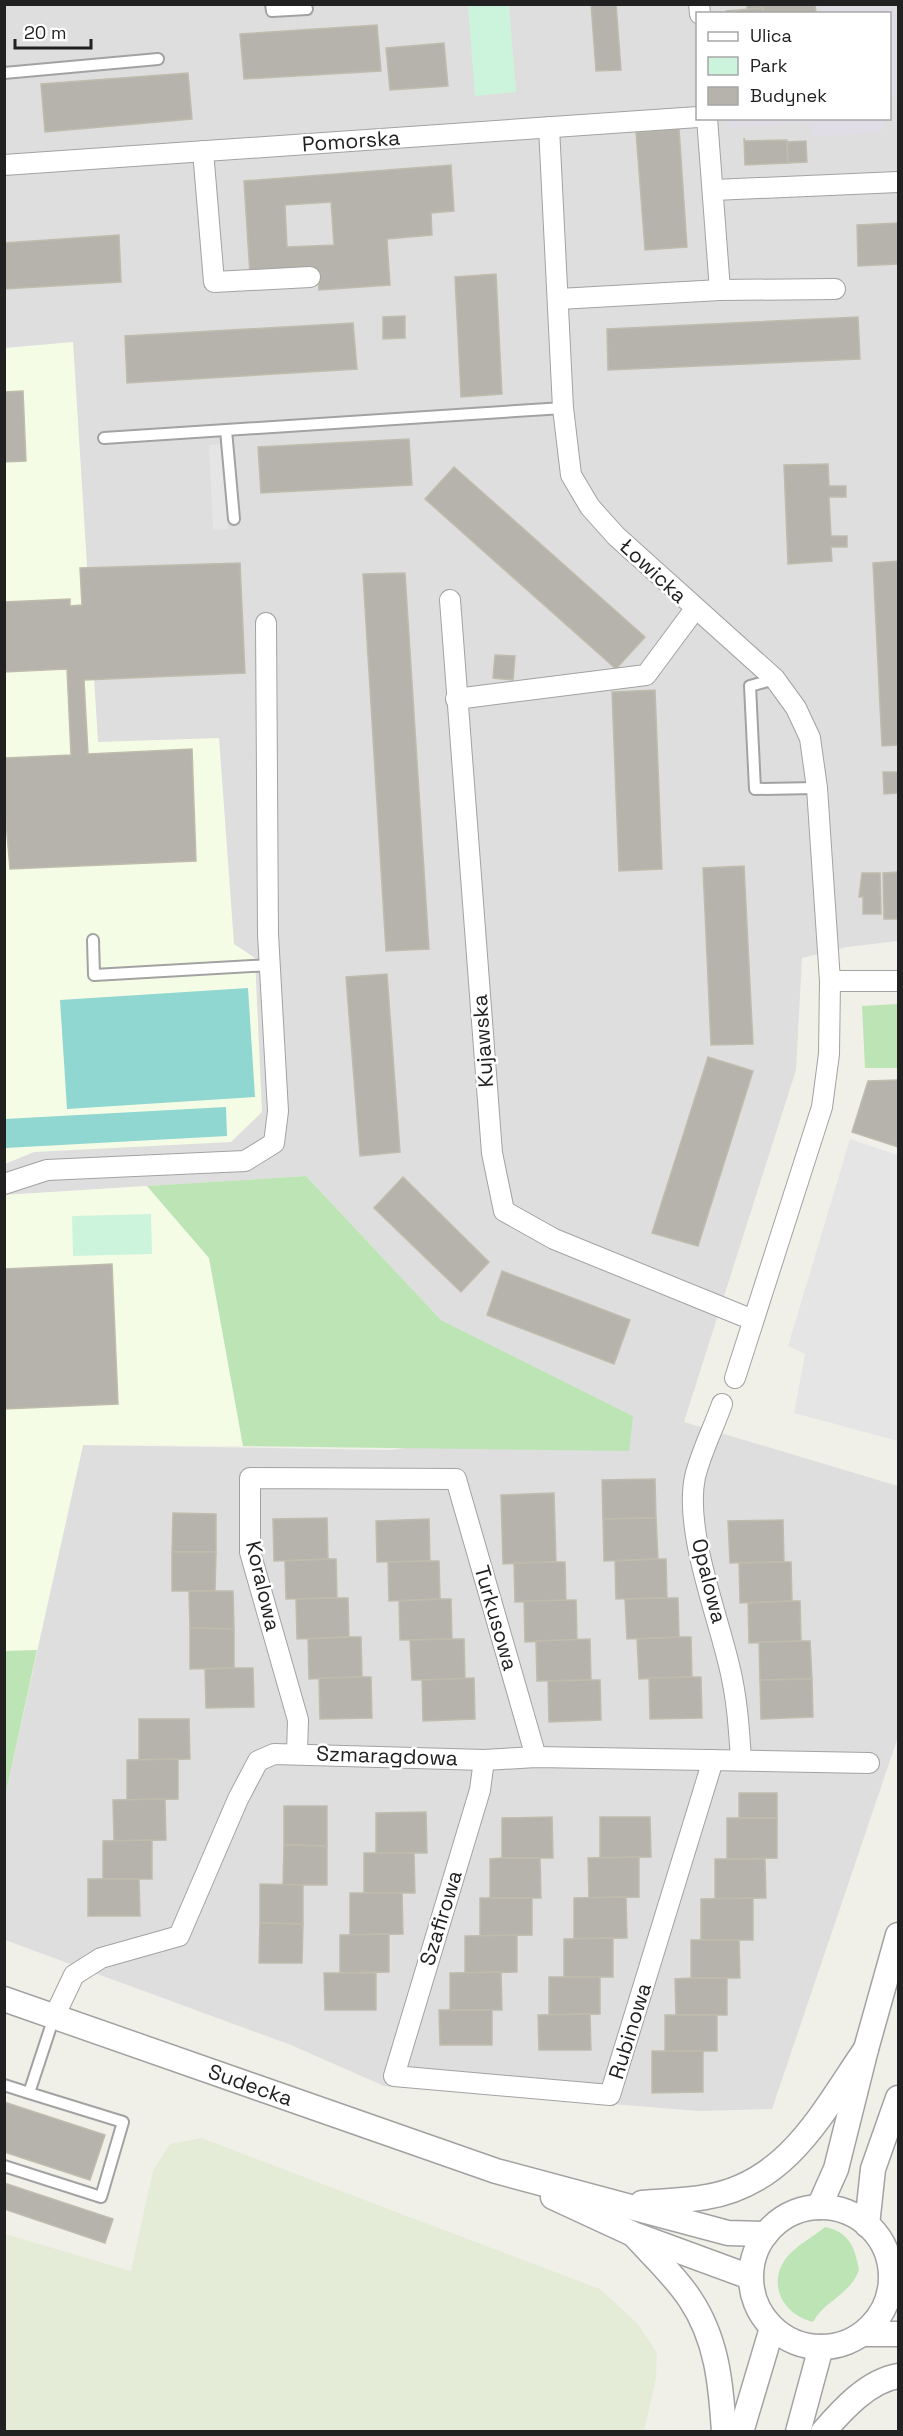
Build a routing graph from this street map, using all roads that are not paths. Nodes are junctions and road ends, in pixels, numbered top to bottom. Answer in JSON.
{"nodes":[{"id":1,"x":272,"y":4,"type":"edge"},
{"id":2,"x":307,"y":9,"type":"dead end"},
{"id":3,"x":158,"y":59,"type":"dead end"},
{"id":4,"x":4,"y":73,"type":"edge"},
{"id":5,"x":696,"y":117,"type":"edge"},
{"id":6,"x":707,"y":120,"type":"edge"},
{"id":7,"x":549,"y":127,"type":"junction"},
{"id":8,"x":203,"y":151,"type":"junction"},
{"id":9,"x":5,"y":161,"type":"edge"},
{"id":10,"x":898,"y":182,"type":"edge"},
{"id":11,"x":714,"y":190,"type":"junction"},
{"id":12,"x":310,"y":277,"type":"dead end"},
{"id":13,"x":835,"y":289,"type":"dead end"},
{"id":14,"x":720,"y":290,"type":"junction"},
{"id":15,"x":559,"y":299,"type":"junction"},
{"id":16,"x":563,"y":408,"type":"junction"},
{"id":17,"x":226,"y":430,"type":"junction"},
{"id":18,"x":104,"y":438,"type":"dead end"},
{"id":19,"x":234,"y":519,"type":"dead end"},
{"id":20,"x":450,"y":600,"type":"dead end"},
{"id":21,"x":695,"y":609,"type":"junction"},
{"id":22,"x":266,"y":623,"type":"dead end"},
{"id":23,"x":775,"y":679,"type":"junction"},
{"id":24,"x":456,"y":699,"type":"junction"},
{"id":25,"x":817,"y":788,"type":"junction"},
{"id":26,"x":93,"y":940,"type":"dead end"},
{"id":27,"x":270,"y":965,"type":"junction"},
{"id":28,"x":830,"y":981,"type":"junction"},
{"id":29,"x":898,"y":981,"type":"edge"},
{"id":30,"x":4,"y":1184,"type":"edge"},
{"id":31,"x":753,"y":1320,"type":"junction"},
{"id":32,"x":735,"y":1378,"type":"dead end"},
{"id":33,"x":722,"y":1404,"type":"dead end"},
{"id":34,"x":456,"y":1479,"type":"joint"},
{"id":35,"x":297,"y":1753,"type":"junction"},
{"id":36,"x":536,"y":1757,"type":"junction"},
{"id":37,"x":484,"y":1760,"type":"junction"},
{"id":38,"x":713,"y":1760,"type":"junction"},
{"id":39,"x":741,"y":1760,"type":"junction"},
{"id":40,"x":869,"y":1763,"type":"dead end"},
{"id":41,"x":898,"y":1935,"type":"edge"},
{"id":42,"x":4,"y":1999,"type":"edge"},
{"id":43,"x":54,"y":2017,"type":"junction"},
{"id":44,"x":866,"y":2049,"type":"junction"},
{"id":45,"x":394,"y":2076,"type":"joint"},
{"id":46,"x":4,"y":2085,"type":"edge"},
{"id":47,"x":29,"y":2093,"type":"junction"},
{"id":48,"x":898,"y":2098,"type":"edge"},
{"id":49,"x":4,"y":2166,"type":"edge"},
{"id":50,"x":496,"y":2171,"type":"junction"},
{"id":51,"x":624,"y":2204,"type":"junction"},
{"id":52,"x":819,"y":2207,"type":"junction"},
{"id":53,"x":867,"y":2225,"type":"junction"},
{"id":54,"x":633,"y":2234,"type":"junction"},
{"id":55,"x":766,"y":2234,"type":"junction"},
{"id":56,"x":750,"y":2277,"type":"junction"},
{"id":57,"x":894,"y":2294,"type":"edge"},
{"id":58,"x":772,"y":2328,"type":"junction"},
{"id":59,"x":862,"y":2334,"type":"junction"},
{"id":60,"x":898,"y":2334,"type":"edge"},
{"id":61,"x":821,"y":2348,"type":"junction"},
{"id":62,"x":898,"y":2376,"type":"edge"},
{"id":63,"x":724,"y":2432,"type":"edge"},
{"id":64,"x":741,"y":2432,"type":"edge"},
{"id":65,"x":798,"y":2432,"type":"edge"},
{"id":66,"x":823,"y":2432,"type":"edge"}],
"edges":[{"from":1,"to":2,"type":"lane"},
{"from":3,"to":4,"type":"lane"},
{"from":5,"to":7,"type":"street","name":"Pomorska"},
{"from":6,"to":11,"type":"street"},
{"from":7,"to":8,"type":"street","name":"Pomorska"},
{"from":7,"to":15,"type":"street","name":"Łowicka"},
{"from":8,"to":9,"type":"street","name":"Pomorska"},
{"from":8,"to":12,"type":"street"},
{"from":10,"to":11,"type":"street"},
{"from":11,"to":14,"type":"street"},
{"from":13,"to":14,"type":"street"},
{"from":14,"to":15,"type":"street"},
{"from":15,"to":16,"type":"street","name":"Łowicka"},
{"from":16,"to":17,"type":"lane"},
{"from":16,"to":21,"type":"street","name":"Łowicka"},
{"from":17,"to":18,"type":"lane"},
{"from":17,"to":19,"type":"lane"},
{"from":20,"to":24,"type":"street","name":"Kujawska"},
{"from":21,"to":23,"type":"street","name":"Łowicka"},
{"from":21,"to":24,"type":"street"},
{"from":22,"to":27,"type":"street"},
{"from":23,"to":25,"type":"street","name":"Łowicka"},
{"from":23,"to":25,"type":"lane"},
{"from":24,"to":31,"type":"street","name":"Kujawska"},
{"from":25,"to":28,"type":"street","name":"Łowicka"},
{"from":26,"to":27,"type":"lane"},
{"from":27,"to":30,"type":"street"},
{"from":28,"to":29,"type":"street"},
{"from":28,"to":31,"type":"street","name":"Łowicka"},
{"from":31,"to":32,"type":"street"},
{"from":33,"to":39,"type":"street","name":"Opalowa"},
{"from":34,"to":35,"type":"street","name":"Koralowa"},
{"from":34,"to":36,"type":"street","name":"Turkusowa"},
{"from":35,"to":37,"type":"street","name":"Szmaragdowa"},
{"from":35,"to":43,"type":"street","name":"Szmaragdowa"},
{"from":36,"to":37,"type":"street","name":"Szmaragdowa"},
{"from":36,"to":38,"type":"street","name":"Szmaragdowa"},
{"from":37,"to":45,"type":"street","name":"Szafirowa"},
{"from":38,"to":39,"type":"street","name":"Szmaragdowa"},
{"from":38,"to":45,"type":"street","name":"Rubinowa"},
{"from":39,"to":40,"type":"street","name":"Szmaragdowa"},
{"from":41,"to":44,"type":"street"},
{"from":42,"to":43,"type":"street","name":"Sudecka"},
{"from":43,"to":47,"type":"lane"},
{"from":43,"to":50,"type":"street","name":"Sudecka"},
{"from":44,"to":51,"type":"street"},
{"from":44,"to":52,"type":"street"},
{"from":46,"to":47,"type":"lane"},
{"from":47,"to":49,"type":"lane"},
{"from":48,"to":53,"type":"street"},
{"from":50,"to":51,"type":"street","name":"Sudecka"},
{"from":50,"to":54,"type":"street","name":"Sudecka"},
{"from":51,"to":55,"type":"street","name":"Sudecka"},
{"from":52,"to":53,"type":"street"},
{"from":52,"to":55,"type":"street"},
{"from":53,"to":57,"type":"street"},
{"from":54,"to":56,"type":"street","name":"Sudecka"},
{"from":54,"to":63,"type":"street"},
{"from":55,"to":56,"type":"street"},
{"from":56,"to":58,"type":"street"},
{"from":57,"to":59,"type":"street"},
{"from":58,"to":61,"type":"street"},
{"from":58,"to":64,"type":"street"},
{"from":59,"to":60,"type":"street"},
{"from":59,"to":61,"type":"street"},
{"from":61,"to":65,"type":"street"},
{"from":62,"to":66,"type":"street"}]}
